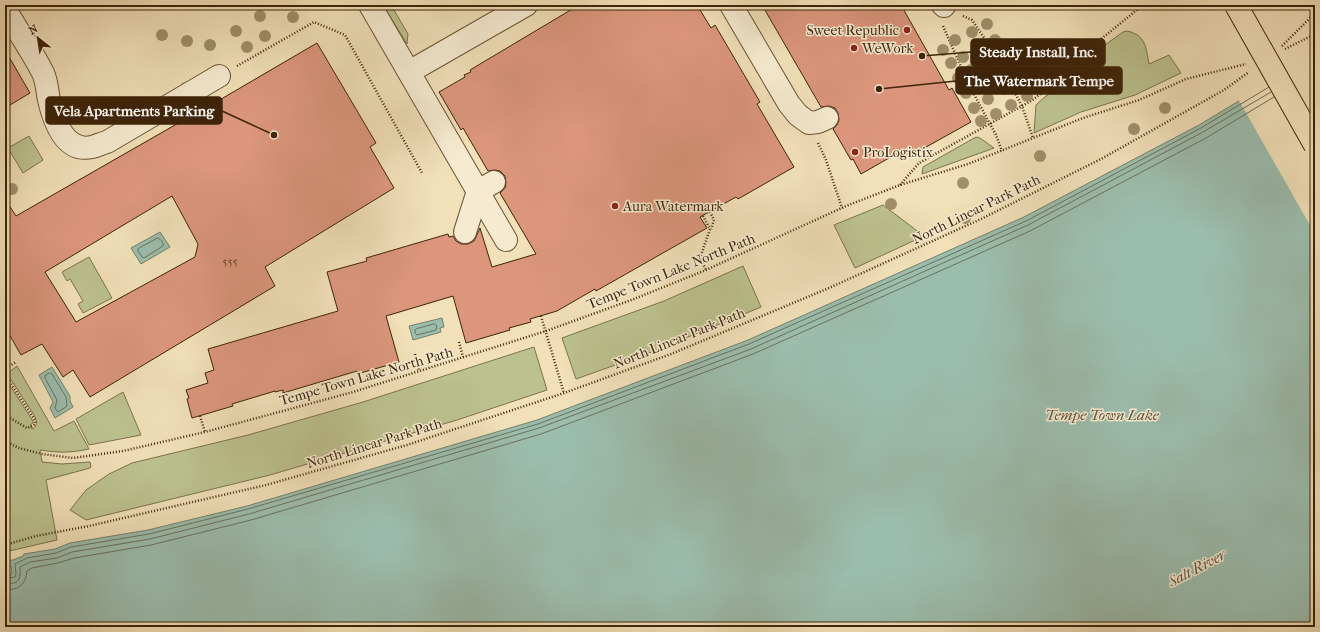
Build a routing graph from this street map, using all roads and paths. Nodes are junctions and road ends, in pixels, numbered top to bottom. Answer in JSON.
{"nodes":[{"id":1,"x":370,"y":5,"type":"edge"},
{"id":2,"x":526,"y":5,"type":"edge"},
{"id":3,"x":731,"y":5,"type":"edge"},
{"id":4,"x":1143,"y":5,"type":"edge"},
{"id":5,"x":1236,"y":5,"type":"edge"},
{"id":6,"x":944,"y":6,"type":"edge"},
{"id":7,"x":5,"y":9,"type":"edge"},
{"id":8,"x":1315,"y":13,"type":"edge"},
{"id":9,"x":1315,"y":34,"type":"edge"},
{"id":10,"x":1249,"y":63,"type":"dead end"},
{"id":11,"x":1254,"y":69,"type":"dead end"},
{"id":12,"x":409,"y":72,"type":"junction"},
{"id":13,"x":219,"y":76,"type":"joint"},
{"id":14,"x":1022,"y":106,"type":"junction"},
{"id":15,"x":818,"y":120,"type":"joint"},
{"id":16,"x":989,"y":124,"type":"junction"},
{"id":17,"x":1033,"y":138,"type":"junction"},
{"id":18,"x":1315,"y":145,"type":"edge"},
{"id":19,"x":1002,"y":150,"type":"junction"},
{"id":20,"x":422,"y":173,"type":"dead end"},
{"id":21,"x":900,"y":185,"type":"junction"},
{"id":22,"x":486,"y":187,"type":"junction"},
{"id":23,"x":842,"y":208,"type":"junction"},
{"id":24,"x":710,"y":212,"type":"dead end"},
{"id":25,"x":703,"y":216,"type":"dead end"},
{"id":26,"x":710,"y":229,"type":"junction"},
{"id":27,"x":465,"y":232,"type":"dead end"},
{"id":28,"x":506,"y":240,"type":"dead end"},
{"id":29,"x":706,"y":270,"type":"junction"},
{"id":30,"x":541,"y":316,"type":"dead end"},
{"id":31,"x":546,"y":331,"type":"junction"},
{"id":32,"x":459,"y":342,"type":"dead end"},
{"id":33,"x":415,"y":354,"type":"dead end"},
{"id":34,"x":463,"y":357,"type":"junction"},
{"id":35,"x":16,"y":362,"type":"dead end"},
{"id":36,"x":419,"y":371,"type":"junction"},
{"id":37,"x":564,"y":393,"type":"junction"},
{"id":38,"x":5,"y":415,"type":"edge"},
{"id":39,"x":200,"y":416,"type":"dead end"},
{"id":40,"x":205,"y":432,"type":"junction"},
{"id":41,"x":5,"y":441,"type":"edge"},
{"id":42,"x":5,"y":545,"type":"edge"}],
"edges":[{"from":1,"to":12,"type":"street"},
{"from":2,"to":12,"type":"street"},
{"from":3,"to":15,"type":"street"},
{"from":4,"to":14,"type":"path"},
{"from":5,"to":18,"type":"main road","bridge":true},
{"from":6,"to":14,"type":"path"},
{"from":6,"to":16,"type":"path"},
{"from":7,"to":13,"type":"street"},
{"from":8,"to":9,"type":"path"},
{"from":10,"to":17,"type":"path","name":"Tempe Town Lake North Path"},
{"from":11,"to":37,"type":"path","name":"North Linear Park Path"},
{"from":12,"to":22,"type":"street"},
{"from":13,"to":20,"type":"path"},
{"from":14,"to":16,"type":"path"},
{"from":14,"to":17,"type":"path"},
{"from":15,"to":23,"type":"path"},
{"from":16,"to":19,"type":"path"},
{"from":16,"to":21,"type":"path"},
{"from":17,"to":19,"type":"path","name":"Tempe Town Lake North Path"},
{"from":19,"to":21,"type":"path","name":"Tempe Town Lake North Path"},
{"from":21,"to":23,"type":"path","name":"Tempe Town Lake North Path"},
{"from":22,"to":27,"type":"street"},
{"from":22,"to":28,"type":"street"},
{"from":23,"to":29,"type":"path","name":"Tempe Town Lake North Path"},
{"from":24,"to":26,"type":"path"},
{"from":25,"to":26,"type":"path"},
{"from":26,"to":29,"type":"path"},
{"from":29,"to":31,"type":"path","name":"Tempe Town Lake North Path"},
{"from":30,"to":31,"type":"path"},
{"from":31,"to":34,"type":"path","name":"Tempe Town Lake North Path"},
{"from":31,"to":37,"type":"path"},
{"from":32,"to":34,"type":"path"},
{"from":33,"to":36,"type":"path"},
{"from":34,"to":36,"type":"path","name":"Tempe Town Lake North Path"},
{"from":35,"to":38,"type":"path"},
{"from":36,"to":40,"type":"path","name":"Tempe Town Lake North Path"},
{"from":37,"to":42,"type":"path","name":"North Linear Park Path"},
{"from":39,"to":40,"type":"path"},
{"from":40,"to":41,"type":"path","name":"Tempe Town Lake North Path"}]}
